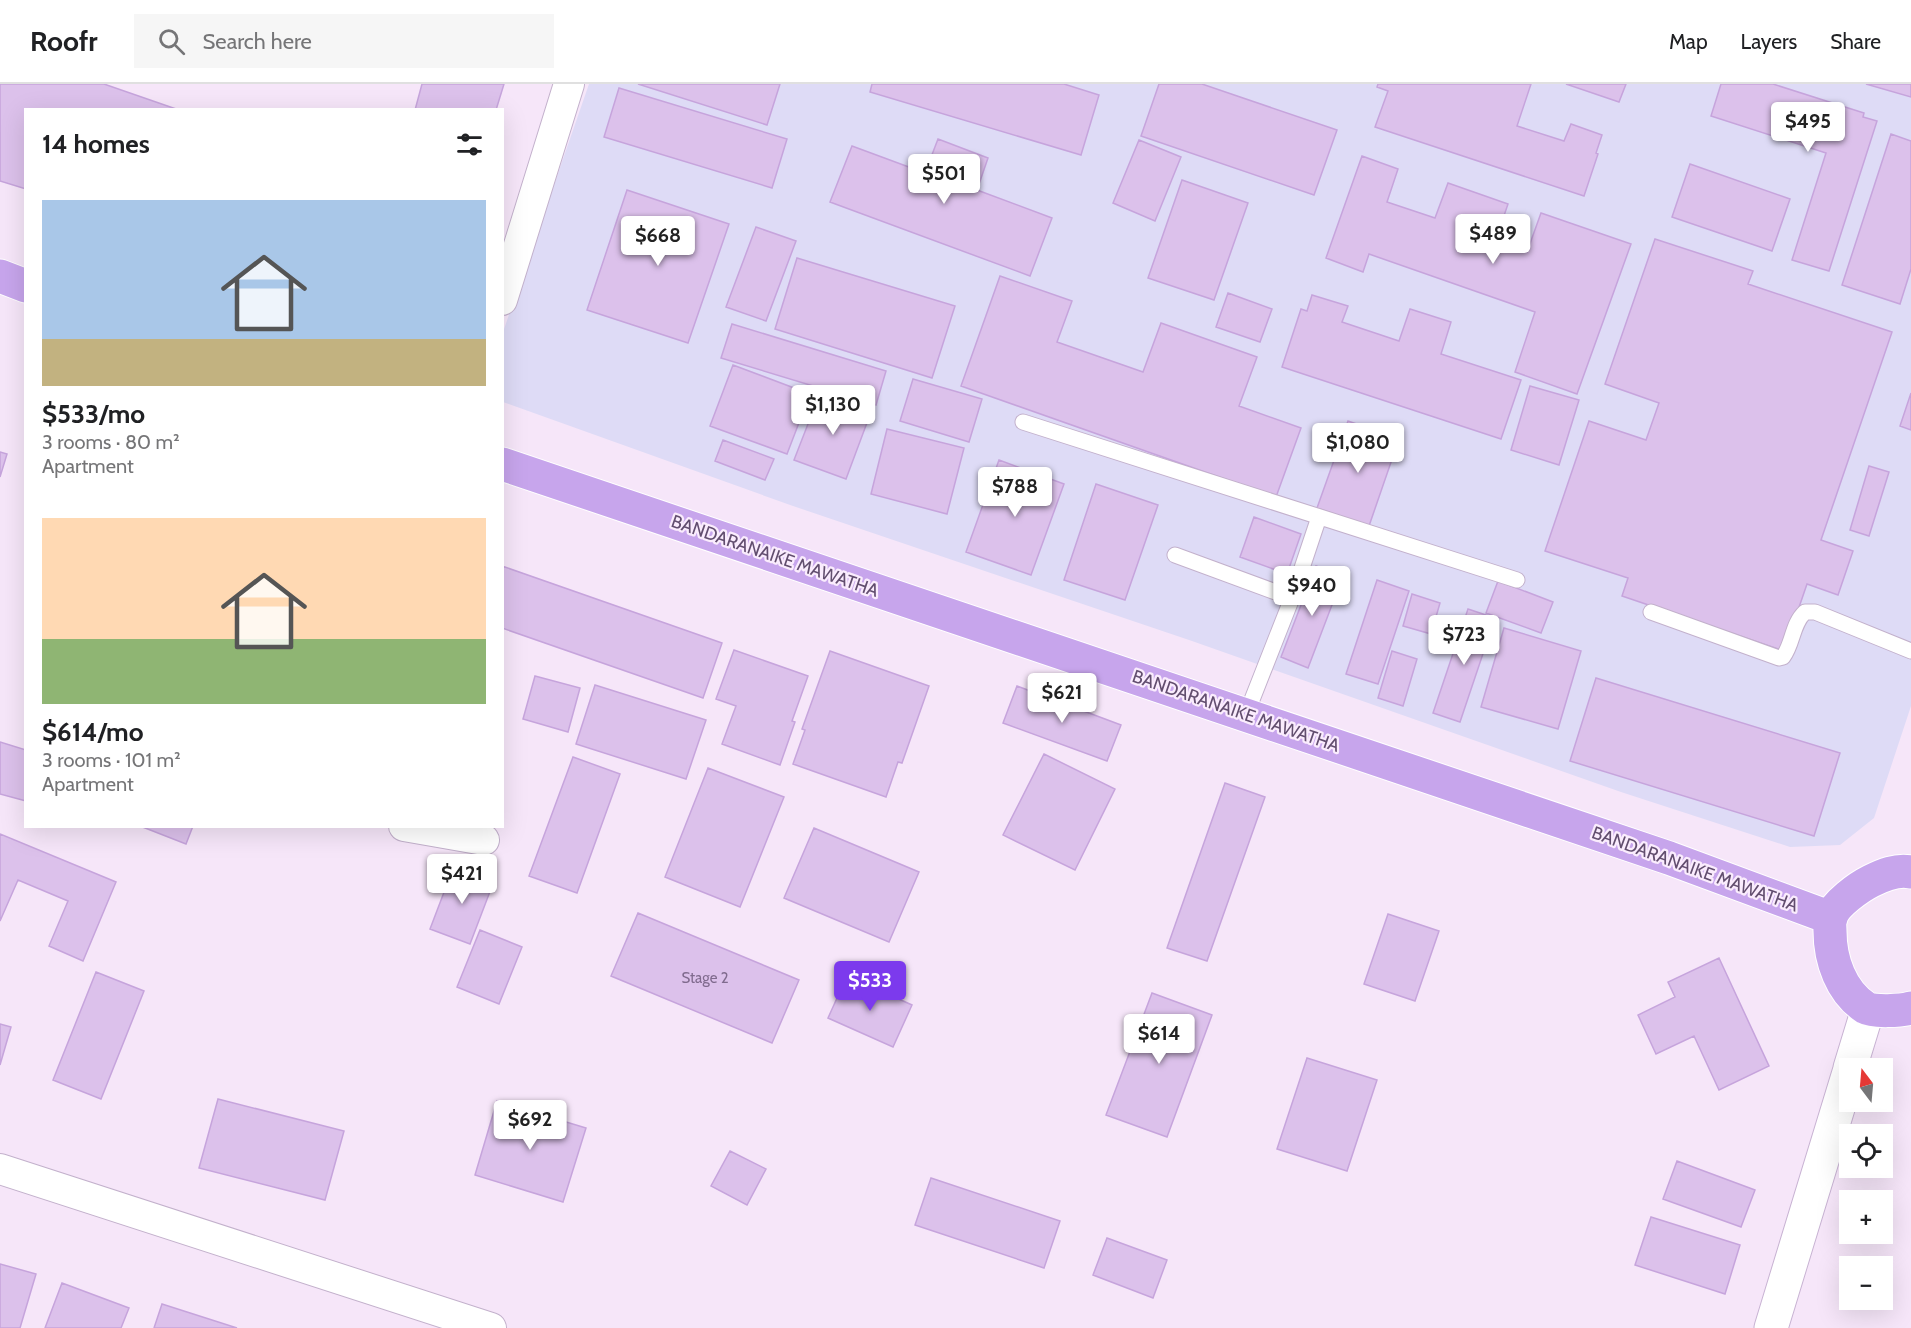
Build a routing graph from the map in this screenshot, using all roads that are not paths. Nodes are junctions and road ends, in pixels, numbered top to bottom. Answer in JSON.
{"nodes":[{"id":1,"x":569,"y":84,"type":"edge"},
{"id":2,"x":0,"y":276,"type":"edge"},
{"id":3,"x":24,"y":285,"type":"edge"},
{"id":4,"x":504,"y":294,"type":"edge"},
{"id":5,"x":1023,"y":422,"type":"dead end"},
{"id":6,"x":504,"y":465,"type":"edge"},
{"id":7,"x":1319,"y":517,"type":"junction"},
{"id":8,"x":1175,"y":555,"type":"dead end"},
{"id":9,"x":1517,"y":580,"type":"dead end"},
{"id":10,"x":1292,"y":598,"type":"junction"},
{"id":11,"x":1651,"y":612,"type":"dead end"},
{"id":12,"x":1911,"y":651,"type":"edge"},
{"id":13,"x":1246,"y":715,"type":"junction"},
{"id":14,"x":415,"y":828,"type":"edge"},
{"id":15,"x":484,"y":840,"type":"dead end"},
{"id":16,"x":1911,"y":872,"type":"edge"},
{"id":17,"x":1830,"y":918,"type":"junction"},
{"id":18,"x":1911,"y":1008,"type":"edge"},
{"id":19,"x":1868,"y":1009,"type":"junction"},
{"id":20,"x":1853,"y":1058,"type":"edge"},
{"id":21,"x":1839,"y":1105,"type":"edge"},
{"id":22,"x":0,"y":1169,"type":"edge"},
{"id":23,"x":491,"y":1328,"type":"edge"},
{"id":24,"x":1771,"y":1328,"type":"edge"}],
"edges":[{"from":1,"to":4,"type":"street"},
{"from":2,"to":3,"type":"highway"},
{"from":5,"to":7,"type":"lane"},
{"from":6,"to":13,"type":"highway","name":"BANDARANAIKE MAWATHA"},
{"from":7,"to":9,"type":"lane"},
{"from":7,"to":10,"type":"lane"},
{"from":8,"to":10,"type":"lane"},
{"from":10,"to":13,"type":"lane"},
{"from":11,"to":12,"type":"lane"},
{"from":13,"to":17,"type":"highway","name":"BANDARANAIKE MAWATHA"},
{"from":14,"to":15,"type":"street"},
{"from":16,"to":17,"type":"highway"},
{"from":17,"to":19,"type":"highway"},
{"from":18,"to":19,"type":"highway"},
{"from":19,"to":20,"type":"main road"},
{"from":21,"to":24,"type":"main road"},
{"from":22,"to":23,"type":"street"}]}
